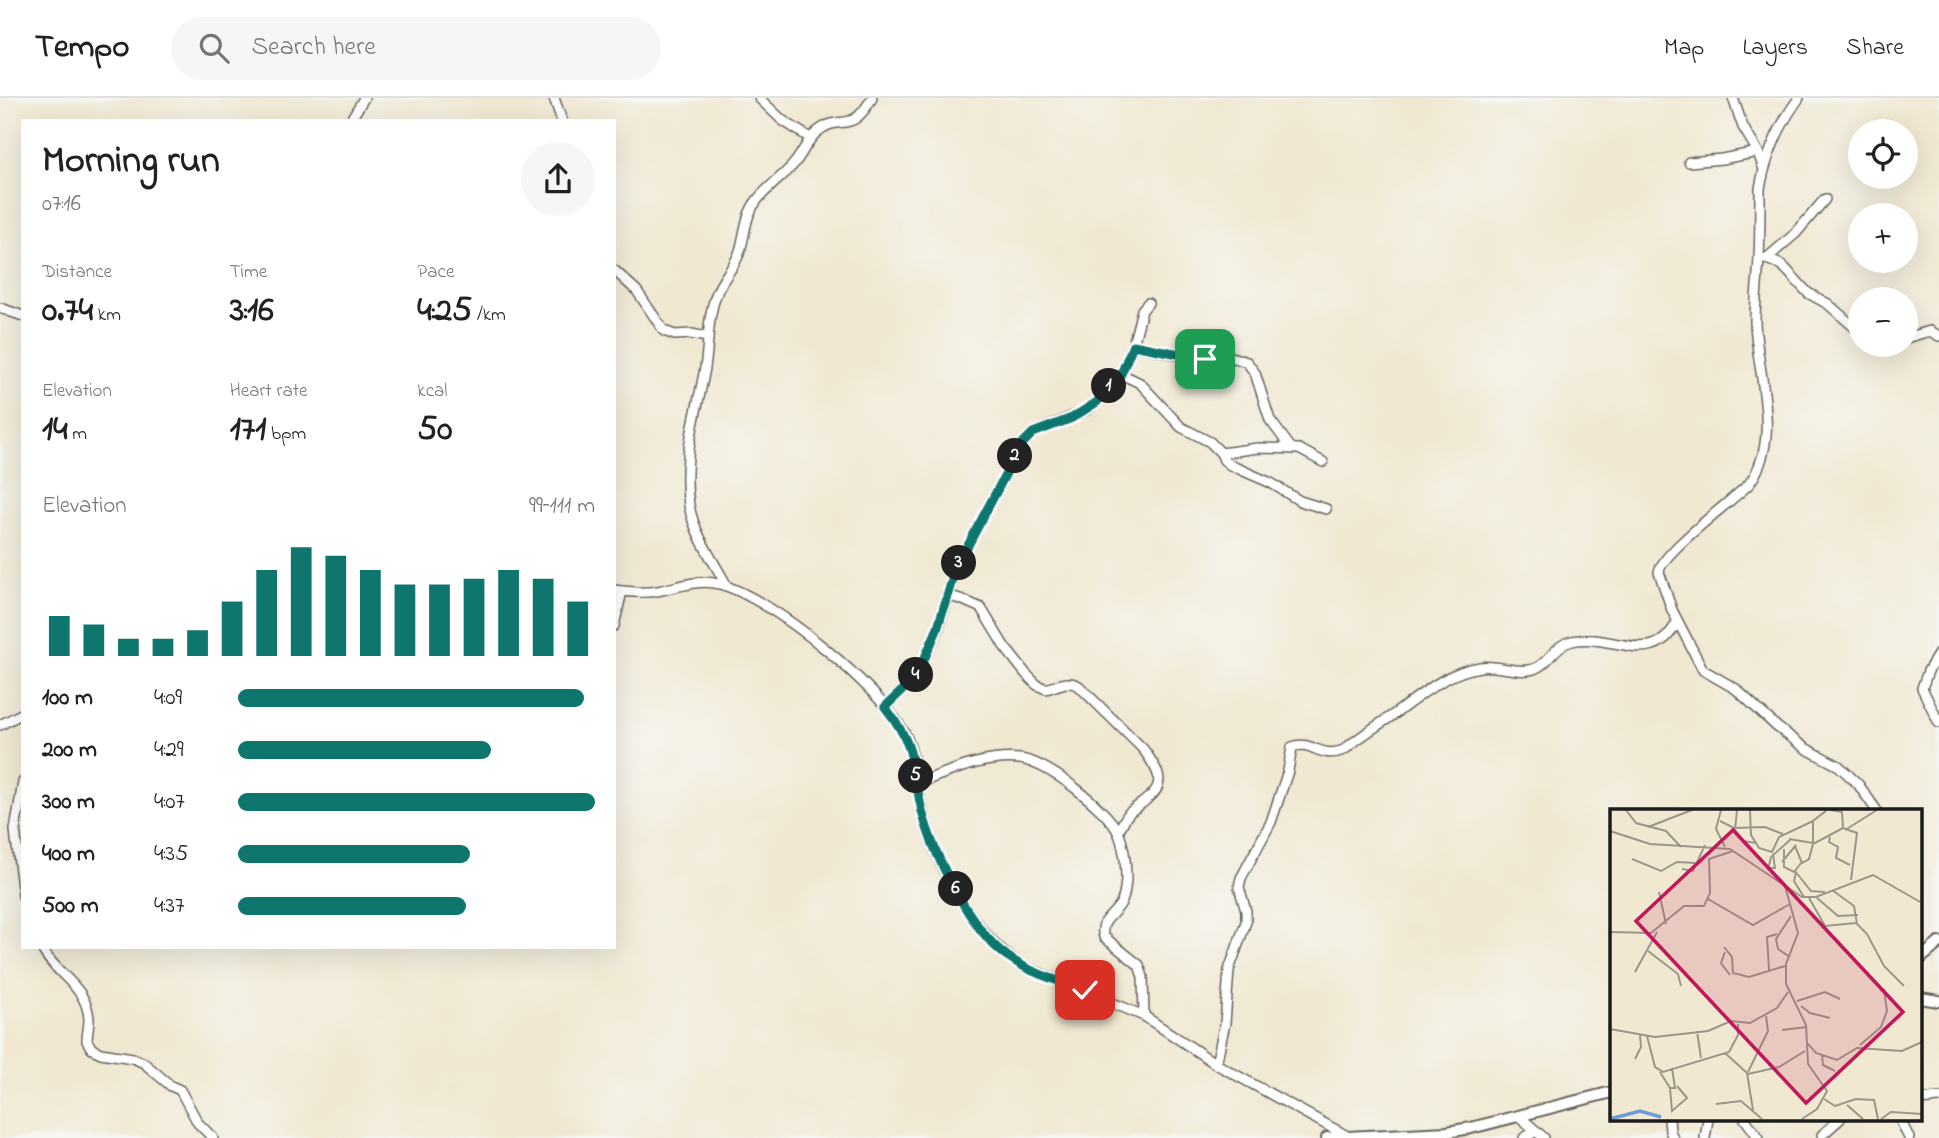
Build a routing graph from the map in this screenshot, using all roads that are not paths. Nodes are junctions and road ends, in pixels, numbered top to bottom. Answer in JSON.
{"nodes":[{"id":1,"x":364,"y":98,"type":"edge"},
{"id":2,"x":554,"y":98,"type":"edge"},
{"id":3,"x":759,"y":98,"type":"edge"},
{"id":4,"x":872,"y":98,"type":"edge"},
{"id":5,"x":1733,"y":98,"type":"edge"},
{"id":6,"x":1799,"y":98,"type":"edge"},
{"id":7,"x":350,"y":119,"type":"edge"},
{"id":8,"x":561,"y":119,"type":"edge"},
{"id":9,"x":810,"y":138,"type":"junction"},
{"id":10,"x":1758,"y":152,"type":"junction"},
{"id":11,"x":1689,"y":162,"type":"dead end"},
{"id":12,"x":1763,"y":169,"type":"junction"},
{"id":13,"x":1825,"y":200,"type":"dead end"},
{"id":14,"x":1763,"y":259,"type":"junction"},
{"id":15,"x":616,"y":272,"type":"edge"},
{"id":16,"x":1148,"y":303,"type":"dead end"},
{"id":17,"x":0,"y":308,"type":"edge"},
{"id":18,"x":21,"y":315,"type":"edge"},
{"id":19,"x":1848,"y":322,"type":"edge"},
{"id":20,"x":1918,"y":334,"type":"edge"},
{"id":21,"x":1939,"y":336,"type":"edge"},
{"id":22,"x":707,"y":337,"type":"junction"},
{"id":23,"x":1133,"y":345,"type":"junction"},
{"id":24,"x":1121,"y":374,"type":"junction"},
{"id":25,"x":1291,"y":448,"type":"junction"},
{"id":26,"x":1221,"y":453,"type":"junction"},
{"id":27,"x":1323,"y":462,"type":"dead end"},
{"id":28,"x":1326,"y":509,"type":"dead end"},
{"id":29,"x":727,"y":586,"type":"junction"},
{"id":30,"x":618,"y":591,"type":"edge"},
{"id":31,"x":947,"y":596,"type":"junction"},
{"id":32,"x":616,"y":608,"type":"edge"},
{"id":33,"x":1677,"y":622,"type":"junction"},
{"id":34,"x":1939,"y":653,"type":"edge"},
{"id":35,"x":885,"y":707,"type":"junction"},
{"id":36,"x":21,"y":714,"type":"edge"},
{"id":37,"x":1939,"y":723,"type":"edge"},
{"id":38,"x":0,"y":726,"type":"edge"},
{"id":39,"x":916,"y":784,"type":"junction"},
{"id":40,"x":21,"y":794,"type":"edge"},
{"id":41,"x":1876,"y":809,"type":"edge"},
{"id":42,"x":1118,"y":832,"type":"junction"},
{"id":43,"x":21,"y":886,"type":"edge"},
{"id":44,"x":1939,"y":943,"type":"edge"},
{"id":45,"x":42,"y":949,"type":"edge"},
{"id":46,"x":1922,"y":957,"type":"edge"},
{"id":47,"x":1144,"y":1016,"type":"junction"},
{"id":48,"x":1216,"y":1064,"type":"junction"},
{"id":49,"x":1610,"y":1093,"type":"edge"},
{"id":50,"x":1519,"y":1116,"type":"junction"},
{"id":51,"x":1670,"y":1121,"type":"edge"},
{"id":52,"x":1746,"y":1121,"type":"edge"},
{"id":53,"x":1838,"y":1121,"type":"edge"},
{"id":54,"x":1901,"y":1121,"type":"edge"},
{"id":55,"x":1540,"y":1135,"type":"edge"},
{"id":56,"x":1347,"y":1136,"type":"edge"},
{"id":57,"x":1822,"y":1137,"type":"edge"},
{"id":58,"x":213,"y":1138,"type":"edge"},
{"id":59,"x":1327,"y":1138,"type":"edge"},
{"id":60,"x":1524,"y":1138,"type":"edge"},
{"id":61,"x":1674,"y":1138,"type":"edge"},
{"id":62,"x":1759,"y":1138,"type":"edge"},
{"id":63,"x":1909,"y":1138,"type":"edge"}],
"edges":[{"from":1,"to":7,"type":"street"},
{"from":2,"to":8,"type":"street"},
{"from":3,"to":9,"type":"street"},
{"from":4,"to":9,"type":"street"},
{"from":5,"to":10,"type":"street"},
{"from":6,"to":12,"type":"street"},
{"from":9,"to":22,"type":"street"},
{"from":10,"to":11,"type":"street"},
{"from":10,"to":12,"type":"street"},
{"from":12,"to":14,"type":"street"},
{"from":13,"to":14,"type":"street"},
{"from":14,"to":19,"type":"street"},
{"from":14,"to":33,"type":"street"},
{"from":15,"to":22,"type":"street"},
{"from":16,"to":23,"type":"street"},
{"from":17,"to":18,"type":"street"},
{"from":20,"to":21,"type":"street"},
{"from":22,"to":29,"type":"street"},
{"from":23,"to":24,"type":"street"},
{"from":23,"to":25,"type":"street"},
{"from":24,"to":26,"type":"street"},
{"from":24,"to":31,"type":"street"},
{"from":25,"to":26,"type":"street"},
{"from":25,"to":27,"type":"street"},
{"from":26,"to":28,"type":"street"},
{"from":29,"to":30,"type":"street"},
{"from":29,"to":35,"type":"street"},
{"from":30,"to":32,"type":"street"},
{"from":31,"to":35,"type":"street"},
{"from":31,"to":42,"type":"street"},
{"from":33,"to":41,"type":"street"},
{"from":33,"to":48,"type":"street"},
{"from":34,"to":37,"type":"street"},
{"from":35,"to":39,"type":"street"},
{"from":36,"to":38,"type":"street"},
{"from":39,"to":42,"type":"street"},
{"from":39,"to":47,"type":"street"},
{"from":40,"to":43,"type":"street"},
{"from":42,"to":47,"type":"street"},
{"from":44,"to":46,"type":"street"},
{"from":45,"to":58,"type":"street"},
{"from":47,"to":48,"type":"street"},
{"from":48,"to":56,"type":"street"},
{"from":49,"to":50,"type":"street"},
{"from":50,"to":55,"type":"street"},
{"from":50,"to":56,"type":"street"},
{"from":51,"to":61,"type":"street"},
{"from":52,"to":62,"type":"street"},
{"from":53,"to":57,"type":"street"},
{"from":54,"to":63,"type":"street"},
{"from":55,"to":60,"type":"street"},
{"from":56,"to":59,"type":"street"}]}
